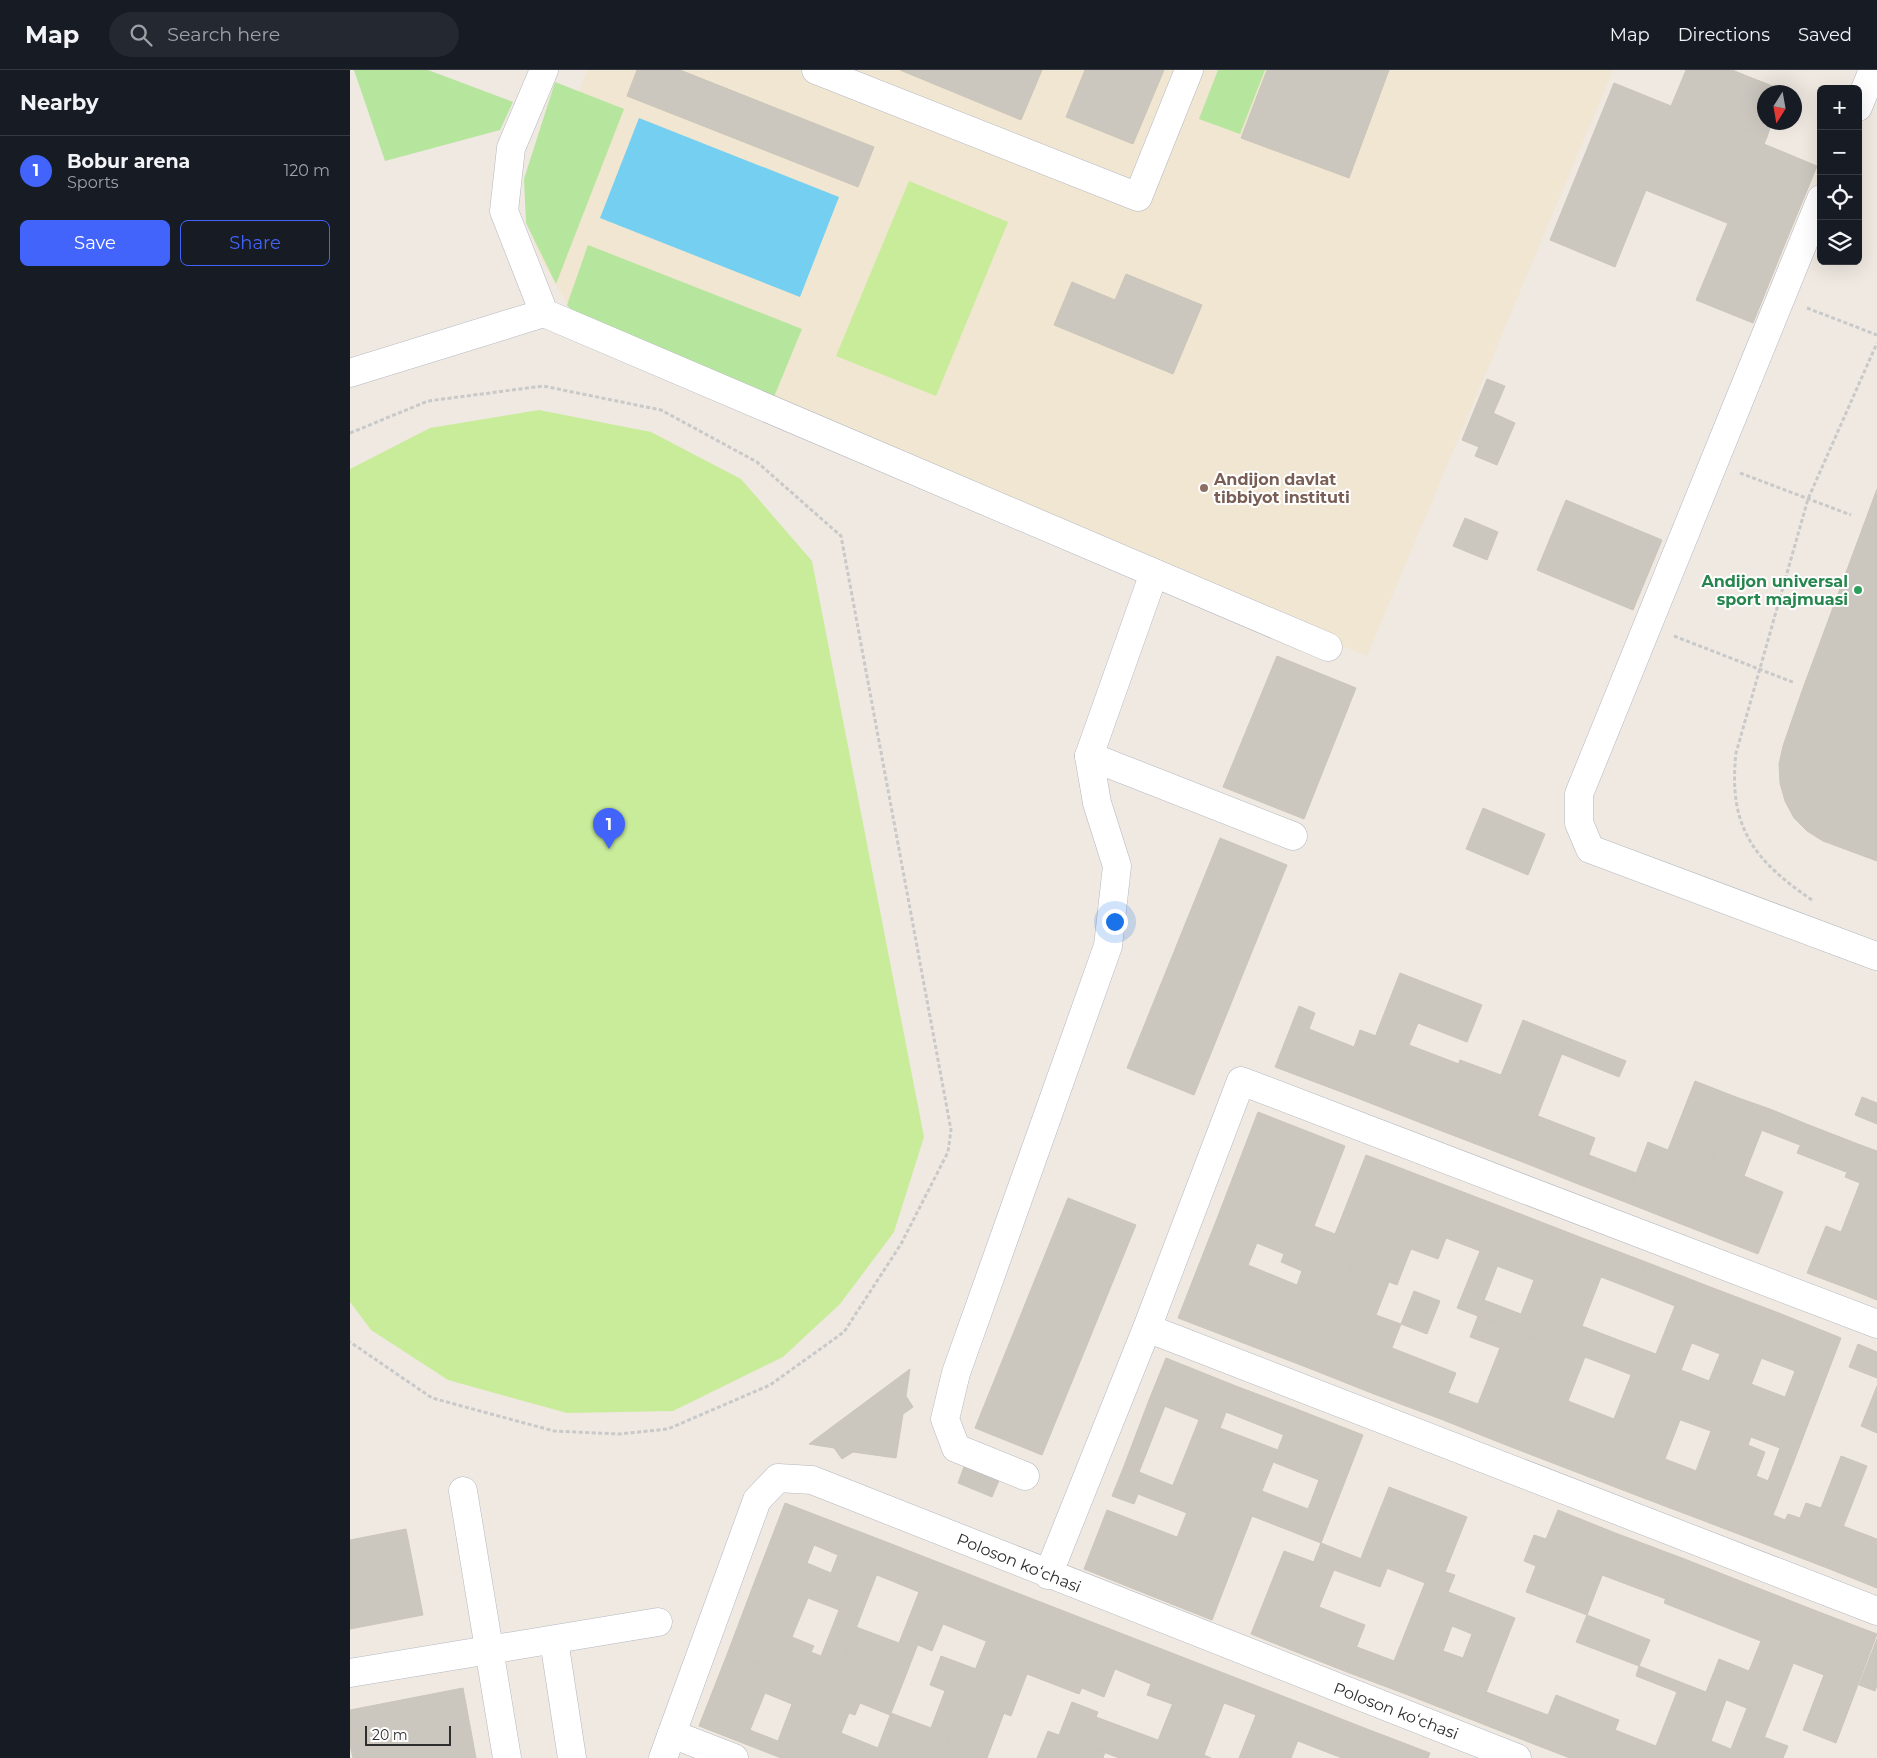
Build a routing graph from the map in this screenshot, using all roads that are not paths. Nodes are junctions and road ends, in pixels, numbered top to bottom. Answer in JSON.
{"nodes":[{"id":1,"x":544,"y":70,"type":"edge"},
{"id":2,"x":816,"y":70,"type":"edge"},
{"id":3,"x":1189,"y":70,"type":"edge"},
{"id":4,"x":1873,"y":70,"type":"edge"},
{"id":5,"x":1862,"y":97,"type":"edge"},
{"id":6,"x":1817,"y":209,"type":"edge"},
{"id":7,"x":544,"y":313,"type":"junction"},
{"id":8,"x":350,"y":373,"type":"edge"},
{"id":9,"x":1154,"y":573,"type":"junction"},
{"id":10,"x":1328,"y":647,"type":"dead end"},
{"id":11,"x":1089,"y":756,"type":"junction"},
{"id":12,"x":1293,"y":836,"type":"dead end"},
{"id":13,"x":1876,"y":956,"type":"edge"},
{"id":14,"x":1877,"y":1324,"type":"edge"},
{"id":15,"x":1147,"y":1328,"type":"junction"},
{"id":16,"x":1025,"y":1476,"type":"dead end"},
{"id":17,"x":462,"y":1491,"type":"dead end"},
{"id":18,"x":1048,"y":1575,"type":"junction"},
{"id":19,"x":1877,"y":1611,"type":"edge"},
{"id":20,"x":658,"y":1622,"type":"dead end"},
{"id":21,"x":554,"y":1640,"type":"junction"},
{"id":22,"x":490,"y":1651,"type":"junction"},
{"id":23,"x":350,"y":1673,"type":"edge"},
{"id":24,"x":667,"y":1746,"type":"edge"},
{"id":25,"x":507,"y":1758,"type":"edge"},
{"id":26,"x":572,"y":1758,"type":"edge"},
{"id":27,"x":734,"y":1758,"type":"edge"},
{"id":28,"x":1517,"y":1758,"type":"edge"}],
"edges":[{"from":1,"to":7,"type":"street"},
{"from":2,"to":3,"type":"street"},
{"from":4,"to":5,"type":"street"},
{"from":6,"to":13,"type":"street"},
{"from":7,"to":8,"type":"street"},
{"from":7,"to":9,"type":"street"},
{"from":9,"to":10,"type":"street"},
{"from":9,"to":11,"type":"street"},
{"from":11,"to":12,"type":"street"},
{"from":11,"to":16,"type":"street"},
{"from":14,"to":15,"type":"street"},
{"from":15,"to":18,"type":"street"},
{"from":15,"to":19,"type":"street"},
{"from":17,"to":22,"type":"street"},
{"from":18,"to":24,"type":"street","name":"Poloson koʻchasi"},
{"from":18,"to":28,"type":"street","name":"Poloson koʻchasi"},
{"from":20,"to":21,"type":"street"},
{"from":21,"to":22,"type":"street"},
{"from":21,"to":26,"type":"street"},
{"from":22,"to":23,"type":"street"},
{"from":22,"to":25,"type":"street"},
{"from":24,"to":27,"type":"street","name":"Poloson koʻchasi"}]}
